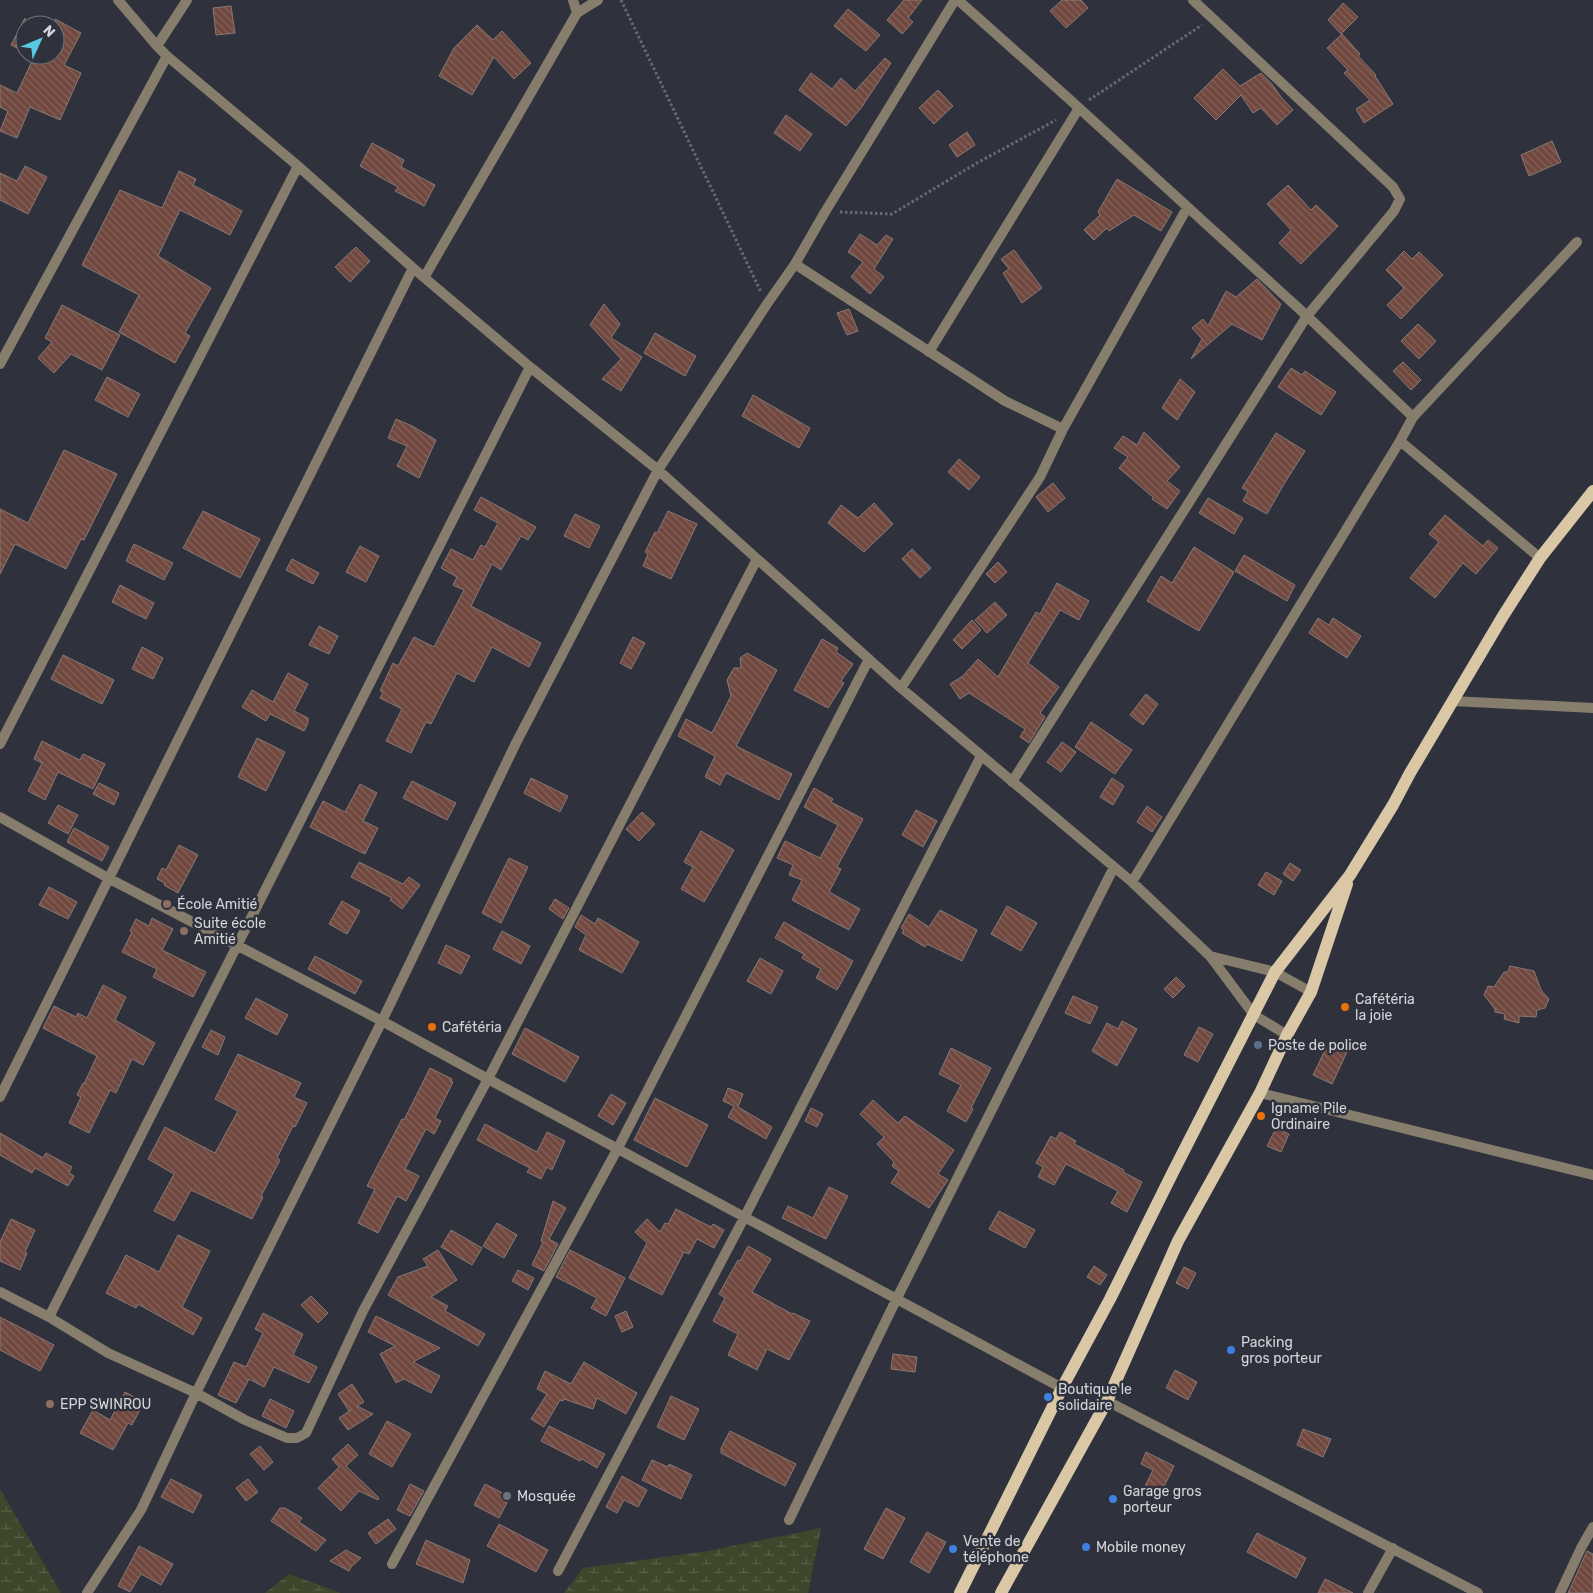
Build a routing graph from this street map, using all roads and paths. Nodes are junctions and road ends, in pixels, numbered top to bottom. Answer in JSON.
{"nodes":[{"id":1,"x":118,"y":0,"type":"edge"},
{"id":2,"x":187,"y":0,"type":"edge"},
{"id":3,"x":573,"y":0,"type":"edge"},
{"id":4,"x":598,"y":0,"type":"edge"},
{"id":5,"x":621,"y":0,"type":"edge"},
{"id":6,"x":957,"y":0,"type":"edge"},
{"id":7,"x":1193,"y":0,"type":"edge"},
{"id":8,"x":576,"y":13,"type":"junction"},
{"id":9,"x":1213,"y":18,"type":"junction"},
{"id":10,"x":157,"y":46,"type":"junction"},
{"id":11,"x":167,"y":56,"type":"junction"},
{"id":12,"x":1079,"y":108,"type":"junction"},
{"id":13,"x":298,"y":166,"type":"junction"},
{"id":14,"x":1186,"y":208,"type":"junction"},
{"id":15,"x":824,"y":212,"type":"junction"},
{"id":16,"x":1577,"y":242,"type":"dead end"},
{"id":17,"x":795,"y":264,"type":"junction"},
{"id":18,"x":413,"y":268,"type":"junction"},
{"id":19,"x":424,"y":276,"type":"junction"},
{"id":20,"x":767,"y":304,"type":"junction"},
{"id":21,"x":1307,"y":316,"type":"junction"},
{"id":22,"x":929,"y":352,"type":"junction"},
{"id":23,"x":0,"y":364,"type":"edge"},
{"id":24,"x":530,"y":367,"type":"junction"},
{"id":25,"x":1413,"y":417,"type":"junction"},
{"id":26,"x":1063,"y":429,"type":"junction"},
{"id":27,"x":1400,"y":441,"type":"junction"},
{"id":28,"x":658,"y":470,"type":"junction"},
{"id":29,"x":1593,"y":491,"type":"edge"},
{"id":30,"x":1540,"y":558,"type":"junction"},
{"id":31,"x":757,"y":559,"type":"junction"},
{"id":32,"x":869,"y":659,"type":"junction"},
{"id":33,"x":901,"y":688,"type":"junction"},
{"id":34,"x":1452,"y":701,"type":"junction"},
{"id":35,"x":1593,"y":708,"type":"edge"},
{"id":36,"x":0,"y":744,"type":"edge"},
{"id":37,"x":981,"y":756,"type":"junction"},
{"id":38,"x":1012,"y":782,"type":"junction"},
{"id":39,"x":0,"y":817,"type":"edge"},
{"id":40,"x":1114,"y":867,"type":"junction"},
{"id":41,"x":1350,"y":875,"type":"junction"},
{"id":42,"x":108,"y":878,"type":"junction"},
{"id":43,"x":1132,"y":882,"type":"junction"},
{"id":44,"x":237,"y":946,"type":"junction"},
{"id":45,"x":1210,"y":956,"type":"junction"},
{"id":46,"x":1275,"y":972,"type":"junction"},
{"id":47,"x":1311,"y":992,"type":"junction"},
{"id":48,"x":1254,"y":1015,"type":"junction"},
{"id":49,"x":382,"y":1021,"type":"junction"},
{"id":50,"x":1288,"y":1035,"type":"junction"},
{"id":51,"x":488,"y":1079,"type":"junction"},
{"id":52,"x":1260,"y":1092,"type":"junction"},
{"id":53,"x":0,"y":1097,"type":"edge"},
{"id":54,"x":618,"y":1148,"type":"junction"},
{"id":55,"x":1593,"y":1175,"type":"edge"},
{"id":56,"x":744,"y":1218,"type":"junction"},
{"id":57,"x":0,"y":1292,"type":"edge"},
{"id":58,"x":897,"y":1298,"type":"junction"},
{"id":59,"x":49,"y":1318,"type":"junction"},
{"id":60,"x":1062,"y":1388,"type":"junction"},
{"id":61,"x":196,"y":1393,"type":"junction"},
{"id":62,"x":1107,"y":1401,"type":"junction"},
{"id":63,"x":789,"y":1520,"type":"dead end"},
{"id":64,"x":1593,"y":1527,"type":"edge"},
{"id":65,"x":1393,"y":1548,"type":"junction"},
{"id":66,"x":392,"y":1564,"type":"dead end"},
{"id":67,"x":558,"y":1571,"type":"dead end"},
{"id":68,"x":87,"y":1593,"type":"edge"},
{"id":69,"x":960,"y":1593,"type":"edge"},
{"id":70,"x":1001,"y":1593,"type":"edge"},
{"id":71,"x":1368,"y":1593,"type":"edge"},
{"id":72,"x":1478,"y":1593,"type":"edge"},
{"id":73,"x":1560,"y":1593,"type":"edge"}],
"edges":[{"from":1,"to":10,"type":"street"},
{"from":2,"to":10,"type":"street"},
{"from":3,"to":8,"type":"street"},
{"from":4,"to":8,"type":"street"},
{"from":5,"to":20,"type":"path"},
{"from":6,"to":12,"type":"street"},
{"from":6,"to":15,"type":"street"},
{"from":7,"to":9,"type":"street"},
{"from":8,"to":19,"type":"street"},
{"from":9,"to":12,"type":"path"},
{"from":9,"to":21,"type":"street"},
{"from":10,"to":11,"type":"street"},
{"from":11,"to":13,"type":"street"},
{"from":11,"to":23,"type":"street"},
{"from":12,"to":14,"type":"street"},
{"from":12,"to":15,"type":"path"},
{"from":12,"to":22,"type":"street"},
{"from":13,"to":18,"type":"street"},
{"from":13,"to":36,"type":"street"},
{"from":14,"to":21,"type":"street"},
{"from":14,"to":26,"type":"street"},
{"from":15,"to":17,"type":"street"},
{"from":16,"to":25,"type":"street"},
{"from":17,"to":20,"type":"street"},
{"from":17,"to":22,"type":"street"},
{"from":18,"to":19,"type":"street"},
{"from":18,"to":42,"type":"street"},
{"from":19,"to":24,"type":"street"},
{"from":20,"to":28,"type":"street"},
{"from":21,"to":25,"type":"street"},
{"from":21,"to":38,"type":"street"},
{"from":22,"to":26,"type":"street"},
{"from":24,"to":28,"type":"street"},
{"from":24,"to":44,"type":"street"},
{"from":25,"to":27,"type":"street"},
{"from":26,"to":33,"type":"street"},
{"from":27,"to":30,"type":"street"},
{"from":27,"to":43,"type":"street"},
{"from":28,"to":31,"type":"street"},
{"from":28,"to":49,"type":"street"},
{"from":29,"to":30,"type":"main road"},
{"from":30,"to":34,"type":"main road"},
{"from":31,"to":32,"type":"street"},
{"from":31,"to":51,"type":"street"},
{"from":32,"to":33,"type":"street"},
{"from":32,"to":54,"type":"street"},
{"from":33,"to":37,"type":"street"},
{"from":34,"to":35,"type":"street"},
{"from":34,"to":41,"type":"main road"},
{"from":37,"to":38,"type":"street"},
{"from":37,"to":56,"type":"street"},
{"from":38,"to":40,"type":"street"},
{"from":39,"to":42,"type":"street"},
{"from":40,"to":43,"type":"street"},
{"from":40,"to":58,"type":"street"},
{"from":41,"to":46,"type":"main road"},
{"from":41,"to":47,"type":"main road"},
{"from":42,"to":44,"type":"street"},
{"from":42,"to":53,"type":"street"},
{"from":43,"to":45,"type":"street"},
{"from":44,"to":49,"type":"street"},
{"from":44,"to":59,"type":"street"},
{"from":45,"to":46,"type":"street"},
{"from":45,"to":48,"type":"street"},
{"from":46,"to":47,"type":"street"},
{"from":46,"to":48,"type":"main road"},
{"from":47,"to":50,"type":"main road"},
{"from":48,"to":50,"type":"street"},
{"from":48,"to":60,"type":"main road"},
{"from":49,"to":51,"type":"street"},
{"from":49,"to":61,"type":"street"},
{"from":50,"to":52,"type":"main road"},
{"from":51,"to":54,"type":"street"},
{"from":51,"to":61,"type":"street"},
{"from":52,"to":55,"type":"street"},
{"from":52,"to":62,"type":"main road"},
{"from":54,"to":56,"type":"street"},
{"from":54,"to":66,"type":"street"},
{"from":56,"to":58,"type":"street"},
{"from":56,"to":67,"type":"street"},
{"from":57,"to":59,"type":"street"},
{"from":58,"to":60,"type":"street"},
{"from":58,"to":63,"type":"street"},
{"from":59,"to":61,"type":"street"},
{"from":60,"to":69,"type":"main road"},
{"from":61,"to":68,"type":"street"},
{"from":62,"to":65,"type":"street"},
{"from":62,"to":70,"type":"main road"},
{"from":64,"to":73,"type":"street"},
{"from":65,"to":71,"type":"street"},
{"from":65,"to":72,"type":"street"}]}
